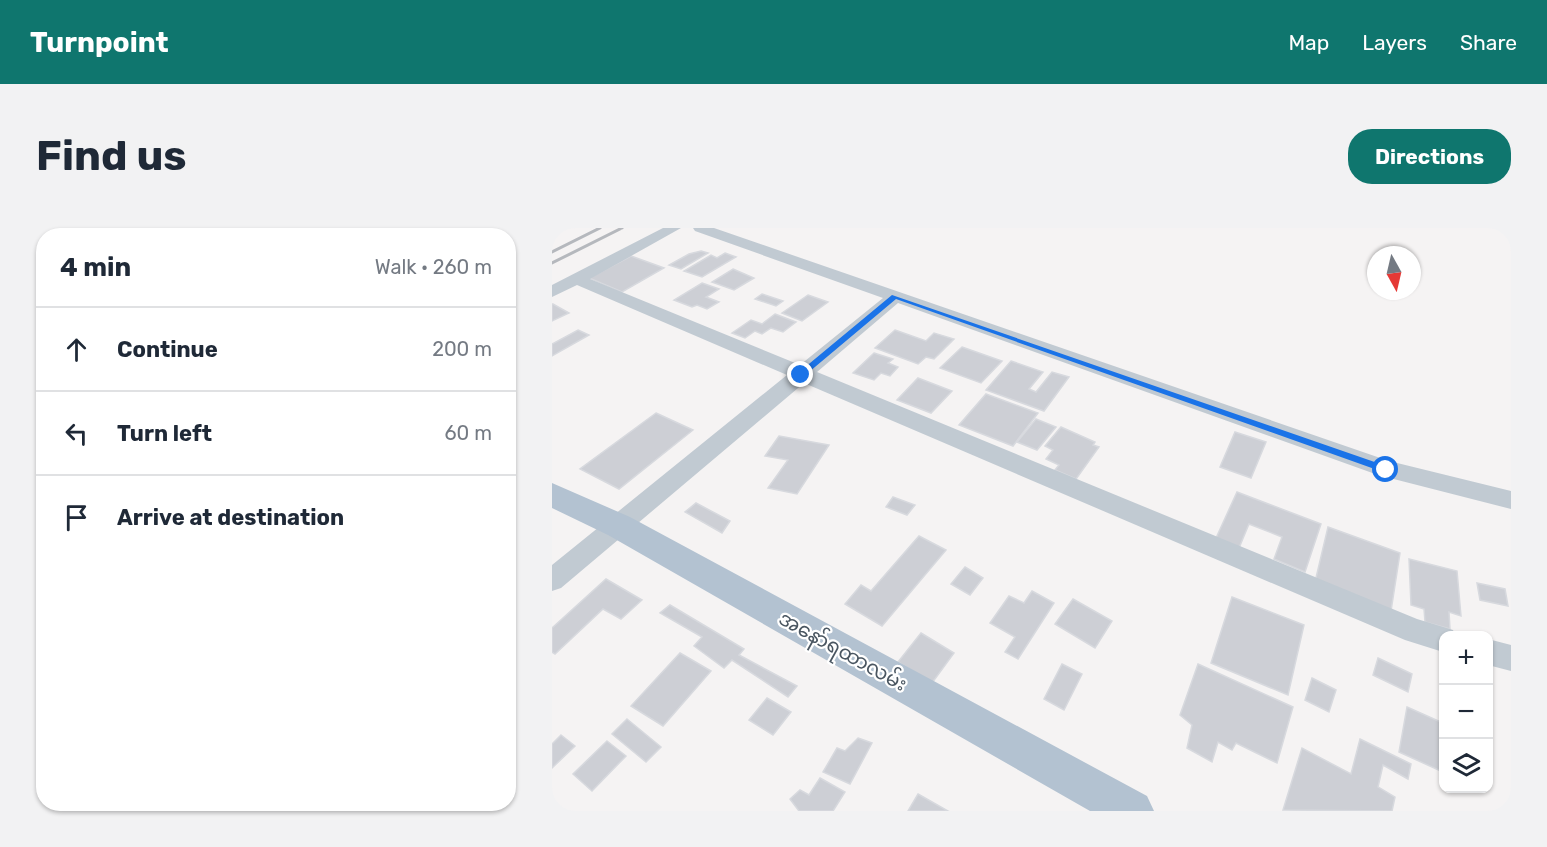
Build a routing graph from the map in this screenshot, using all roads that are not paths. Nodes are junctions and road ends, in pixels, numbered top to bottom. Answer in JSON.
{"nodes":[{"id":1,"x":674,"y":228,"type":"edge"},
{"id":2,"x":700,"y":228,"type":"edge"},
{"id":3,"x":576,"y":279,"type":"junction"},
{"id":4,"x":552,"y":292,"type":"edge"},
{"id":5,"x":895,"y":297,"type":"junction"},
{"id":6,"x":801,"y":375,"type":"junction"},
{"id":7,"x":552,"y":495,"type":"edge"},
{"id":8,"x":1511,"y":500,"type":"edge"},
{"id":9,"x":619,"y":526,"type":"junction"},
{"id":10,"x":552,"y":580,"type":"edge"},
{"id":11,"x":1439,"y":638,"type":"edge"},
{"id":12,"x":1493,"y":653,"type":"edge"},
{"id":13,"x":1511,"y":658,"type":"edge"},
{"id":14,"x":1132,"y":811,"type":"edge"}],
"edges":[{"from":1,"to":3,"type":"street"},
{"from":2,"to":5,"type":"street"},
{"from":3,"to":4,"type":"street"},
{"from":3,"to":6,"type":"street"},
{"from":5,"to":6,"type":"street"},
{"from":5,"to":8,"type":"street"},
{"from":6,"to":9,"type":"street"},
{"from":6,"to":11,"type":"street"},
{"from":7,"to":9,"type":"main road","name":"အနော်ရထာလမ်း"},
{"from":9,"to":10,"type":"street"},
{"from":9,"to":14,"type":"main road","name":"အနော်ရထာလမ်း"},
{"from":12,"to":13,"type":"street"}]}
